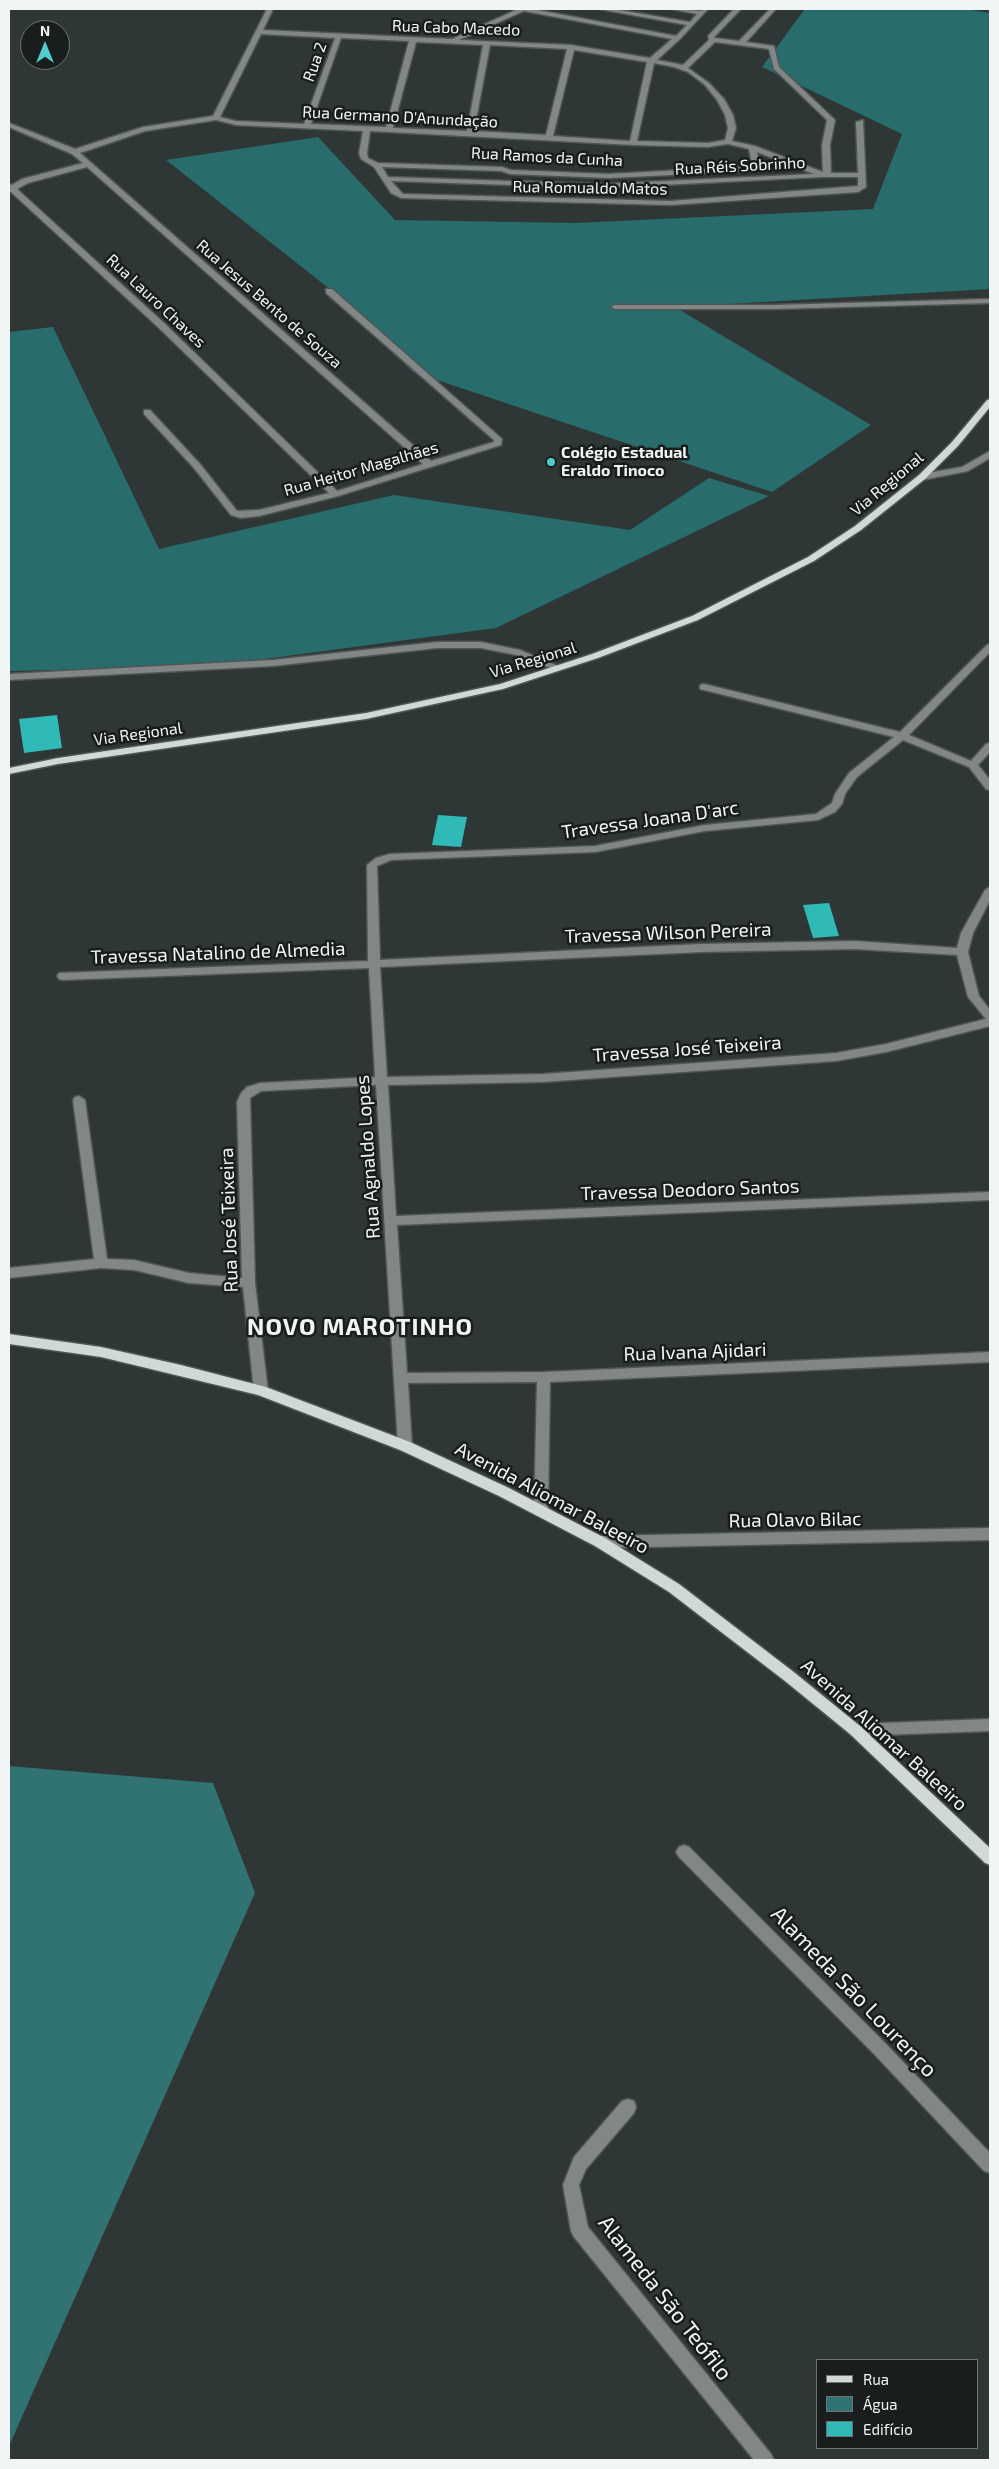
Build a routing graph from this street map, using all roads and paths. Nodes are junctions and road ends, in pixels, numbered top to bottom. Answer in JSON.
{"nodes":[{"id":1,"x":270,"y":9,"type":"edge"},
{"id":2,"x":523,"y":9,"type":"edge"},
{"id":3,"x":602,"y":9,"type":"edge"},
{"id":4,"x":675,"y":9,"type":"edge"},
{"id":5,"x":738,"y":9,"type":"edge"},
{"id":6,"x":773,"y":9,"type":"edge"},
{"id":7,"x":704,"y":11,"type":"edge"},
{"id":8,"x":692,"y":24,"type":"junction"},
{"id":9,"x":260,"y":32,"type":"junction"},
{"id":10,"x":339,"y":35,"type":"junction"},
{"id":11,"x":678,"y":38,"type":"junction"},
{"id":12,"x":413,"y":40,"type":"junction"},
{"id":13,"x":713,"y":40,"type":"junction"},
{"id":14,"x":450,"y":41,"type":"junction"},
{"id":15,"x":487,"y":42,"type":"junction"},
{"id":16,"x":742,"y":42,"type":"junction"},
{"id":17,"x":571,"y":47,"type":"junction"},
{"id":18,"x":651,"y":61,"type":"junction"},
{"id":19,"x":684,"y":68,"type":"junction"},
{"id":20,"x":216,"y":118,"type":"junction"},
{"id":21,"x":860,"y":122,"type":"dead end"},
{"id":22,"x":9,"y":126,"type":"edge"},
{"id":23,"x":307,"y":126,"type":"junction"},
{"id":24,"x":367,"y":129,"type":"junction"},
{"id":25,"x":389,"y":130,"type":"junction"},
{"id":26,"x":470,"y":133,"type":"junction"},
{"id":27,"x":549,"y":138,"type":"junction"},
{"id":28,"x":728,"y":142,"type":"junction"},
{"id":29,"x":633,"y":143,"type":"junction"},
{"id":30,"x":752,"y":148,"type":"junction"},
{"id":31,"x":75,"y":152,"type":"junction"},
{"id":32,"x":88,"y":164,"type":"junction"},
{"id":33,"x":377,"y":165,"type":"junction"},
{"id":34,"x":825,"y":175,"type":"junction"},
{"id":35,"x":860,"y":175,"type":"junction"},
{"id":36,"x":387,"y":179,"type":"junction"},
{"id":37,"x":10,"y":188,"type":"edge"},
{"id":38,"x":329,"y":291,"type":"dead end"},
{"id":39,"x":990,"y":300,"type":"edge"},
{"id":40,"x":615,"y":307,"type":"dead end"},
{"id":41,"x":990,"y":402,"type":"edge"},
{"id":42,"x":147,"y":412,"type":"dead end"},
{"id":43,"x":990,"y":454,"type":"edge"},
{"id":44,"x":430,"y":465,"type":"junction"},
{"id":45,"x":922,"y":477,"type":"junction"},
{"id":46,"x":335,"y":494,"type":"junction"},
{"id":47,"x":990,"y":647,"type":"edge"},
{"id":48,"x":558,"y":668,"type":"junction"},
{"id":49,"x":9,"y":677,"type":"edge"},
{"id":50,"x":704,"y":687,"type":"dead end"},
{"id":51,"x":902,"y":736,"type":"junction"},
{"id":52,"x":990,"y":746,"type":"edge"},
{"id":53,"x":973,"y":765,"type":"junction"},
{"id":54,"x":9,"y":771,"type":"edge"},
{"id":55,"x":990,"y":787,"type":"edge"},
{"id":56,"x":372,"y":865,"type":"joint"},
{"id":57,"x":990,"y":890,"type":"edge"},
{"id":58,"x":962,"y":952,"type":"junction"},
{"id":59,"x":374,"y":964,"type":"junction"},
{"id":60,"x":63,"y":976,"type":"dead end"},
{"id":61,"x":990,"y":1017,"type":"edge"},
{"id":62,"x":990,"y":1022,"type":"edge"},
{"id":63,"x":382,"y":1081,"type":"junction"},
{"id":64,"x":260,"y":1087,"type":"joint"},
{"id":65,"x":79,"y":1100,"type":"dead end"},
{"id":66,"x":990,"y":1196,"type":"edge"},
{"id":67,"x":391,"y":1222,"type":"junction"},
{"id":68,"x":101,"y":1263,"type":"junction"},
{"id":69,"x":9,"y":1272,"type":"edge"},
{"id":70,"x":249,"y":1283,"type":"junction"},
{"id":71,"x":9,"y":1338,"type":"edge"},
{"id":72,"x":990,"y":1357,"type":"edge"},
{"id":73,"x":544,"y":1377,"type":"junction"},
{"id":74,"x":400,"y":1378,"type":"junction"},
{"id":75,"x":261,"y":1391,"type":"junction"},
{"id":76,"x":405,"y":1446,"type":"junction"},
{"id":77,"x":541,"y":1511,"type":"junction"},
{"id":78,"x":990,"y":1534,"type":"edge"},
{"id":79,"x":600,"y":1542,"type":"junction"},
{"id":80,"x":990,"y":1725,"type":"edge"},
{"id":81,"x":855,"y":1730,"type":"junction"},
{"id":82,"x":684,"y":1852,"type":"dead end"},
{"id":83,"x":990,"y":1858,"type":"edge"},
{"id":84,"x":628,"y":2107,"type":"dead end"},
{"id":85,"x":990,"y":2165,"type":"edge"},
{"id":86,"x":765,"y":2460,"type":"edge"}],
"edges":[{"from":1,"to":9,"type":"street"},
{"from":2,"to":11,"type":"street"},
{"from":2,"to":14,"type":"street"},
{"from":3,"to":8,"type":"street"},
{"from":4,"to":7,"type":"street"},
{"from":5,"to":13,"type":"street"},
{"from":6,"to":16,"type":"street"},
{"from":7,"to":8,"type":"street"},
{"from":8,"to":11,"type":"street"},
{"from":9,"to":10,"type":"street","name":"Rua Cabo Macedo"},
{"from":9,"to":20,"type":"street"},
{"from":10,"to":12,"type":"street","name":"Rua Cabo Macedo"},
{"from":10,"to":23,"type":"street","name":"Rua 2"},
{"from":11,"to":18,"type":"street"},
{"from":12,"to":14,"type":"street","name":"Rua Cabo Macedo"},
{"from":12,"to":25,"type":"street"},
{"from":13,"to":16,"type":"street"},
{"from":13,"to":19,"type":"street"},
{"from":14,"to":15,"type":"street","name":"Rua Cabo Macedo"},
{"from":15,"to":17,"type":"street","name":"Rua Cabo Macedo"},
{"from":15,"to":26,"type":"street"},
{"from":16,"to":34,"type":"street"},
{"from":17,"to":18,"type":"street","name":"Rua Cabo Macedo"},
{"from":17,"to":27,"type":"street"},
{"from":18,"to":19,"type":"street","name":"Rua Cabo Macedo"},
{"from":18,"to":29,"type":"street"},
{"from":19,"to":28,"type":"street"},
{"from":20,"to":23,"type":"street","name":"Rua Germano D'Anundação"},
{"from":20,"to":31,"type":"street","name":"Rua Germano D'Anundação"},
{"from":21,"to":35,"type":"street"},
{"from":22,"to":31,"type":"street"},
{"from":23,"to":24,"type":"street","name":"Rua Germano D'Anundação"},
{"from":24,"to":25,"type":"street","name":"Rua Germano D'Anundação"},
{"from":24,"to":33,"type":"street","name":"Rua Romualdo Matos"},
{"from":25,"to":26,"type":"street","name":"Rua Germano D'Anundação"},
{"from":26,"to":27,"type":"street","name":"Rua Germano D'Anundação"},
{"from":27,"to":29,"type":"street","name":"Rua Germano D'Anundação"},
{"from":28,"to":29,"type":"street","name":"Rua Germano D'Anundação"},
{"from":28,"to":30,"type":"street"},
{"from":30,"to":33,"type":"street","name":"Rua Ramos da Cunha"},
{"from":30,"to":34,"type":"street"},
{"from":31,"to":32,"type":"street","name":"Rua Jesus Bento de Souza"},
{"from":32,"to":37,"type":"street","name":"Rua Lauro Chaves"},
{"from":32,"to":44,"type":"street","name":"Rua Jesus Bento de Souza"},
{"from":33,"to":36,"type":"street","name":"Rua Romualdo Matos"},
{"from":34,"to":35,"type":"street","name":"Rua Réis Sobrinho"},
{"from":34,"to":36,"type":"street","name":"Rua Réis Sobrinho"},
{"from":35,"to":36,"type":"street","name":"Rua Romualdo Matos"},
{"from":37,"to":46,"type":"street","name":"Rua Lauro Chaves"},
{"from":38,"to":44,"type":"street","name":"Rua Heitor Magalhães"},
{"from":39,"to":40,"type":"street"},
{"from":41,"to":45,"type":"main road","name":"Via Regional"},
{"from":42,"to":46,"type":"street","name":"Rua Heitor Magalhães"},
{"from":43,"to":45,"type":"street"},
{"from":44,"to":46,"type":"street","name":"Rua Heitor Magalhães"},
{"from":45,"to":48,"type":"main road","name":"Via Regional"},
{"from":47,"to":51,"type":"street","name":"Travessa Joana D'arc"},
{"from":48,"to":49,"type":"street"},
{"from":48,"to":54,"type":"main road","name":"Via Regional"},
{"from":50,"to":51,"type":"street"},
{"from":51,"to":53,"type":"street"},
{"from":51,"to":56,"type":"street","name":"Travessa Joana D'arc"},
{"from":52,"to":53,"type":"street"},
{"from":53,"to":55,"type":"street"},
{"from":56,"to":59,"type":"street","name":"Rua Agnaldo Lopes"},
{"from":57,"to":58,"type":"street"},
{"from":58,"to":59,"type":"street","name":"Travessa Wilson Pereira"},
{"from":58,"to":61,"type":"street"},
{"from":59,"to":60,"type":"street","name":"Travessa Natalino de Almedia"},
{"from":59,"to":63,"type":"street","name":"Rua Agnaldo Lopes"},
{"from":62,"to":63,"type":"street","name":"Travessa José Teixeira"},
{"from":63,"to":64,"type":"street","name":"Travessa José Teixeira"},
{"from":63,"to":67,"type":"street","name":"Rua Agnaldo Lopes"},
{"from":64,"to":70,"type":"street","name":"Rua José Teixeira"},
{"from":65,"to":68,"type":"street"},
{"from":66,"to":67,"type":"street","name":"Travessa Deodoro Santos"},
{"from":67,"to":74,"type":"street","name":"Rua Agnaldo Lopes"},
{"from":68,"to":69,"type":"street"},
{"from":68,"to":70,"type":"street"},
{"from":70,"to":75,"type":"street","name":"Rua José Teixeira"},
{"from":71,"to":75,"type":"main road","name":"Avenida Aliomar Baleeiro"},
{"from":72,"to":73,"type":"street","name":"Rua Ivana Ajidari"},
{"from":73,"to":74,"type":"street","name":"Rua Ivana Ajidari"},
{"from":73,"to":77,"type":"street"},
{"from":74,"to":76,"type":"street","name":"Rua Agnaldo Lopes"},
{"from":75,"to":76,"type":"main road","name":"Avenida Aliomar Baleeiro"},
{"from":76,"to":77,"type":"main road","name":"Avenida Aliomar Baleeiro"},
{"from":77,"to":79,"type":"main road","name":"Avenida Aliomar Baleeiro"},
{"from":78,"to":79,"type":"street","name":"Rua Olavo Bilac"},
{"from":79,"to":81,"type":"main road","name":"Avenida Aliomar Baleeiro"},
{"from":80,"to":81,"type":"street"},
{"from":81,"to":83,"type":"main road","name":"Avenida Aliomar Baleeiro"},
{"from":82,"to":85,"type":"street","name":"Alameda São Lourenço"},
{"from":84,"to":86,"type":"street","name":"Alameda São Teófilo"}]}
